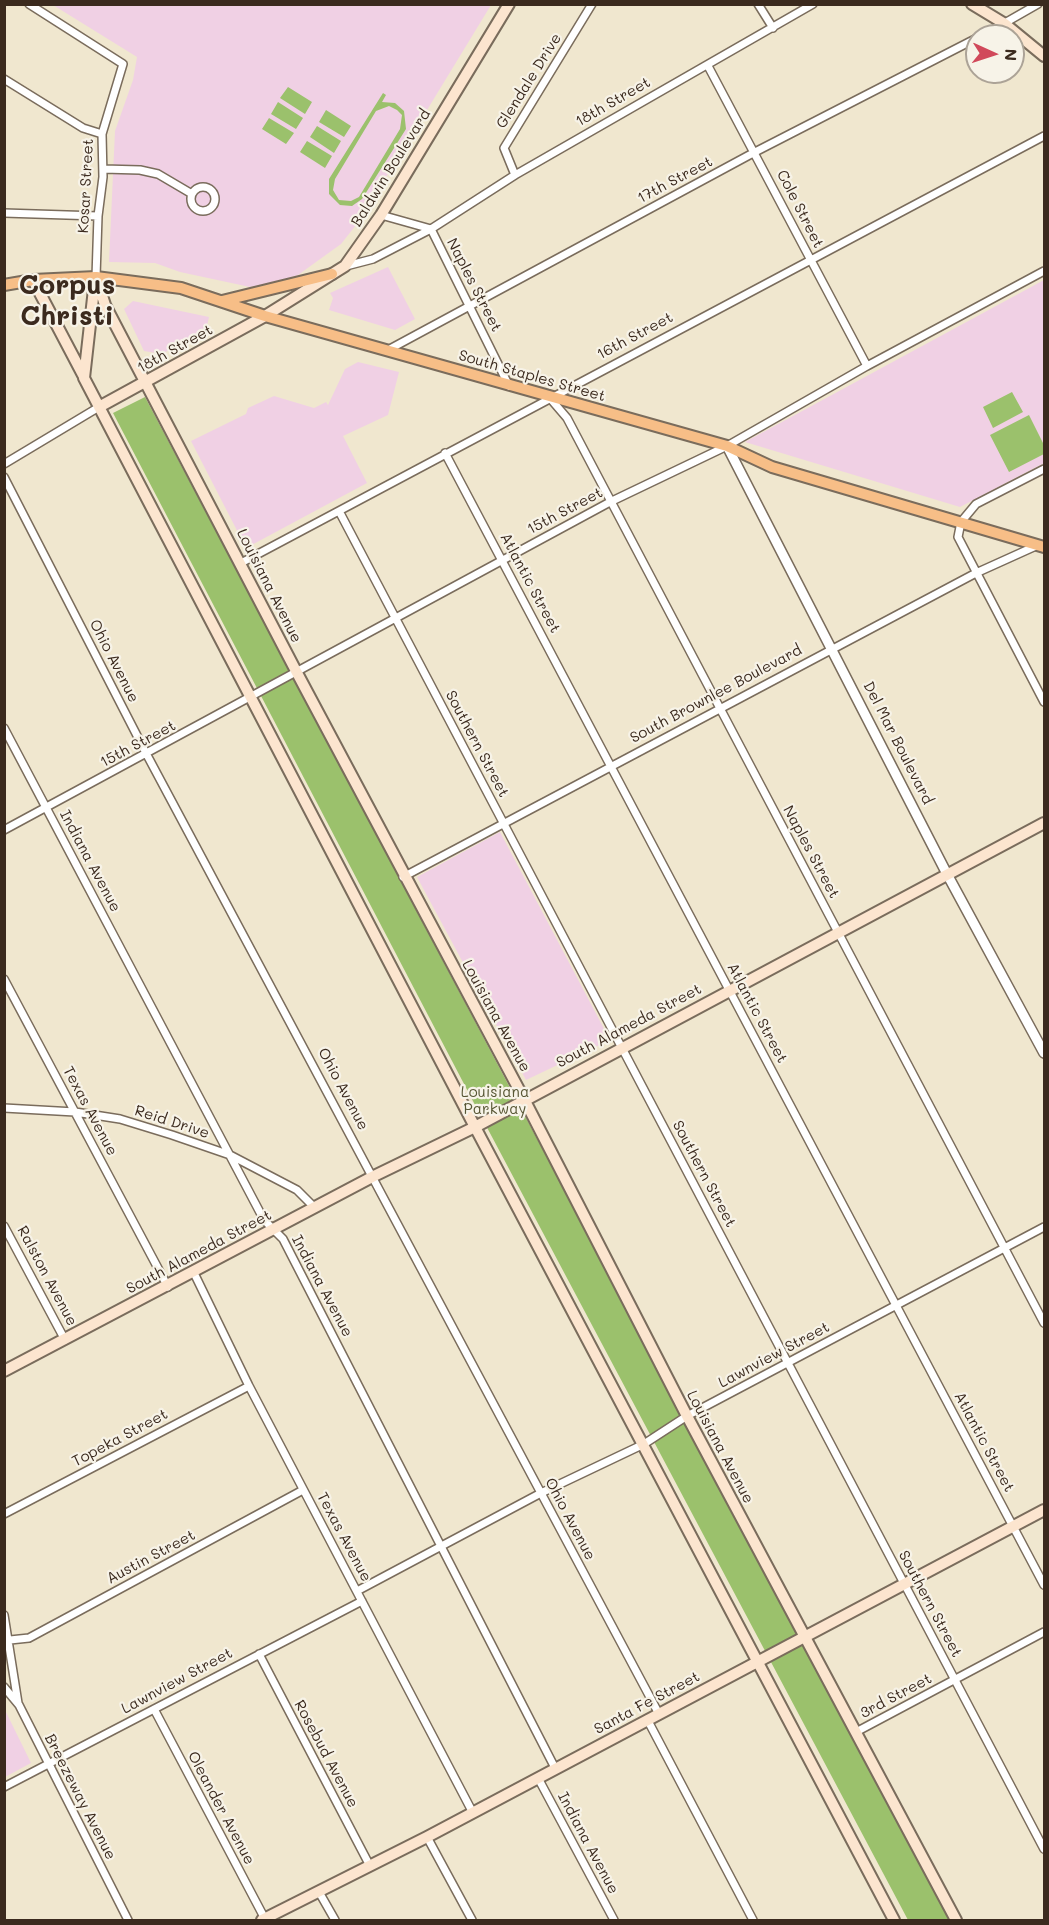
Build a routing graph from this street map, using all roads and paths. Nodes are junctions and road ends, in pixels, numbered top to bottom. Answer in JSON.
{"nodes":[{"id":1,"x":29,"y":4,"type":"edge"},
{"id":2,"x":509,"y":4,"type":"edge"},
{"id":3,"x":592,"y":4,"type":"edge"},
{"id":4,"x":758,"y":4,"type":"edge"},
{"id":5,"x":813,"y":4,"type":"edge"},
{"id":6,"x":972,"y":4,"type":"edge"},
{"id":7,"x":1038,"y":4,"type":"edge"},
{"id":8,"x":1005,"y":24,"type":"joint"},
{"id":9,"x":773,"y":28,"type":"junction"},
{"id":10,"x":1025,"y":40,"type":"edge"},
{"id":11,"x":965,"y":44,"type":"edge"},
{"id":12,"x":1044,"y":56,"type":"edge"},
{"id":13,"x":708,"y":66,"type":"junction"},
{"id":14,"x":4,"y":79,"type":"edge"},
{"id":15,"x":102,"y":134,"type":"junction"},
{"id":16,"x":1044,"y":136,"type":"edge"},
{"id":17,"x":755,"y":152,"type":"junction"},
{"id":18,"x":103,"y":169,"type":"junction"},
{"id":19,"x":515,"y":175,"type":"junction"},
{"id":20,"x":192,"y":194,"type":"dead end"},
{"id":21,"x":4,"y":213,"type":"edge"},
{"id":22,"x":381,"y":215,"type":"junction"},
{"id":23,"x":98,"y":216,"type":"junction"},
{"id":24,"x":431,"y":229,"type":"junction"},
{"id":25,"x":811,"y":259,"type":"junction"},
{"id":26,"x":345,"y":266,"type":"junction"},
{"id":27,"x":1044,"y":271,"type":"edge"},
{"id":28,"x":332,"y":274,"type":"junction"},
{"id":29,"x":96,"y":277,"type":"junction"},
{"id":30,"x":33,"y":280,"type":"junction"},
{"id":31,"x":4,"y":285,"type":"edge"},
{"id":32,"x":221,"y":301,"type":"junction"},
{"id":33,"x":469,"y":306,"type":"junction"},
{"id":34,"x":265,"y":316,"type":"junction"},
{"id":35,"x":387,"y":350,"type":"junction"},
{"id":36,"x":867,"y":366,"type":"junction"},
{"id":37,"x":84,"y":378,"type":"junction"},
{"id":38,"x":147,"y":382,"type":"junction"},
{"id":39,"x":509,"y":386,"type":"junction"},
{"id":40,"x":549,"y":397,"type":"junction"},
{"id":41,"x":99,"y":407,"type":"junction"},
{"id":42,"x":727,"y":446,"type":"junction"},
{"id":43,"x":445,"y":453,"type":"junction"},
{"id":44,"x":4,"y":464,"type":"edge"},
{"id":45,"x":1044,"y":469,"type":"edge"},
{"id":46,"x":4,"y":477,"type":"edge"},
{"id":47,"x":610,"y":502,"type":"junction"},
{"id":48,"x":339,"y":511,"type":"junction"},
{"id":49,"x":961,"y":522,"type":"junction"},
{"id":50,"x":1042,"y":544,"type":"edge"},
{"id":51,"x":502,"y":560,"type":"junction"},
{"id":52,"x":240,"y":563,"type":"junction"},
{"id":53,"x":976,"y":573,"type":"junction"},
{"id":54,"x":395,"y":617,"type":"junction"},
{"id":55,"x":833,"y":649,"type":"junction"},
{"id":56,"x":296,"y":671,"type":"junction"},
{"id":57,"x":252,"y":698,"type":"junction"},
{"id":58,"x":1044,"y":702,"type":"edge"},
{"id":59,"x":720,"y":710,"type":"junction"},
{"id":60,"x":4,"y":728,"type":"edge"},
{"id":61,"x":147,"y":755,"type":"junction"},
{"id":62,"x":611,"y":765,"type":"junction"},
{"id":63,"x":47,"y":808,"type":"junction"},
{"id":64,"x":1044,"y":823,"type":"edge"},
{"id":65,"x":504,"y":824,"type":"junction"},
{"id":66,"x":4,"y":830,"type":"edge"},
{"id":67,"x":947,"y":874,"type":"junction"},
{"id":68,"x":403,"y":877,"type":"junction"},
{"id":69,"x":838,"y":933,"type":"junction"},
{"id":70,"x":4,"y":979,"type":"edge"},
{"id":71,"x":729,"y":989,"type":"junction"},
{"id":72,"x":622,"y":1046,"type":"junction"},
{"id":73,"x":1044,"y":1053,"type":"edge"},
{"id":74,"x":524,"y":1099,"type":"junction"},
{"id":75,"x":4,"y":1108,"type":"edge"},
{"id":76,"x":75,"y":1112,"type":"junction"},
{"id":77,"x":475,"y":1127,"type":"junction"},
{"id":78,"x":230,"y":1155,"type":"junction"},
{"id":79,"x":374,"y":1176,"type":"junction"},
{"id":80,"x":315,"y":1208,"type":"junction"},
{"id":81,"x":4,"y":1226,"type":"edge"},
{"id":82,"x":1044,"y":1227,"type":"edge"},
{"id":83,"x":273,"y":1230,"type":"junction"},
{"id":84,"x":1005,"y":1248,"type":"junction"},
{"id":85,"x":194,"y":1273,"type":"junction"},
{"id":86,"x":168,"y":1287,"type":"junction"},
{"id":87,"x":896,"y":1305,"type":"junction"},
{"id":88,"x":1044,"y":1323,"type":"edge"},
{"id":89,"x":65,"y":1340,"type":"junction"},
{"id":90,"x":788,"y":1363,"type":"junction"},
{"id":91,"x":4,"y":1371,"type":"edge"},
{"id":92,"x":249,"y":1386,"type":"junction"},
{"id":93,"x":687,"y":1416,"type":"junction"},
{"id":94,"x":644,"y":1444,"type":"junction"},
{"id":95,"x":303,"y":1490,"type":"junction"},
{"id":96,"x":541,"y":1493,"type":"junction"},
{"id":97,"x":1044,"y":1510,"type":"edge"},
{"id":98,"x":4,"y":1514,"type":"edge"},
{"id":99,"x":1013,"y":1526,"type":"junction"},
{"id":100,"x":443,"y":1546,"type":"junction"},
{"id":101,"x":904,"y":1583,"type":"junction"},
{"id":102,"x":1044,"y":1585,"type":"edge"},
{"id":103,"x":357,"y":1591,"type":"junction"},
{"id":104,"x":362,"y":1601,"type":"junction"},
{"id":105,"x":4,"y":1615,"type":"edge"},
{"id":106,"x":1044,"y":1632,"type":"edge"},
{"id":107,"x":804,"y":1636,"type":"junction"},
{"id":108,"x":10,"y":1640,"type":"junction"},
{"id":109,"x":259,"y":1654,"type":"junction"},
{"id":110,"x":759,"y":1661,"type":"junction"},
{"id":111,"x":955,"y":1680,"type":"junction"},
{"id":112,"x":4,"y":1687,"type":"edge"},
{"id":113,"x":19,"y":1705,"type":"junction"},
{"id":114,"x":154,"y":1709,"type":"junction"},
{"id":115,"x":659,"y":1714,"type":"junction"},
{"id":116,"x":647,"y":1719,"type":"junction"},
{"id":117,"x":856,"y":1732,"type":"junction"},
{"id":118,"x":48,"y":1763,"type":"junction"},
{"id":119,"x":555,"y":1768,"type":"junction"},
{"id":120,"x":538,"y":1778,"type":"junction"},
{"id":121,"x":4,"y":1787,"type":"edge"},
{"id":122,"x":473,"y":1813,"type":"junction"},
{"id":123,"x":427,"y":1837,"type":"junction"},
{"id":124,"x":1044,"y":1849,"type":"edge"},
{"id":125,"x":370,"y":1866,"type":"junction"},
{"id":126,"x":319,"y":1892,"type":"junction"},
{"id":127,"x":128,"y":1920,"type":"edge"},
{"id":128,"x":263,"y":1920,"type":"edge"},
{"id":129,"x":334,"y":1920,"type":"edge"},
{"id":130,"x":472,"y":1920,"type":"edge"},
{"id":131,"x":614,"y":1920,"type":"edge"},
{"id":132,"x":753,"y":1920,"type":"edge"},
{"id":133,"x":894,"y":1920,"type":"edge"},
{"id":134,"x":956,"y":1920,"type":"edge"}],
"edges":[{"from":1,"to":15,"type":"street","name":"Kosar Street"},
{"from":2,"to":22,"type":"main road","name":"Baldwin Boulevard"},
{"from":3,"to":19,"type":"street","name":"Glendale Drive"},
{"from":4,"to":9,"type":"street"},
{"from":5,"to":9,"type":"street","name":"18th Street"},
{"from":6,"to":8,"type":"main road"},
{"from":7,"to":8,"type":"street"},
{"from":9,"to":13,"type":"street","name":"18th Street"},
{"from":10,"to":12,"type":"main road"},
{"from":11,"to":17,"type":"street","name":"17th Street"},
{"from":13,"to":17,"type":"street","name":"Cole Street"},
{"from":13,"to":19,"type":"street","name":"18th Street"},
{"from":14,"to":15,"type":"street"},
{"from":15,"to":18,"type":"street","name":"Kosar Street"},
{"from":16,"to":25,"type":"street","name":"16th Street"},
{"from":17,"to":25,"type":"street","name":"Cole Street"},
{"from":17,"to":33,"type":"street","name":"17th Street"},
{"from":18,"to":20,"type":"street"},
{"from":18,"to":23,"type":"street","name":"Kosar Street"},
{"from":19,"to":24,"type":"street","name":"18th Street"},
{"from":21,"to":23,"type":"street"},
{"from":22,"to":24,"type":"street"},
{"from":22,"to":26,"type":"main road","name":"Baldwin Boulevard"},
{"from":23,"to":29,"type":"street","name":"Kosar Street"},
{"from":24,"to":26,"type":"street","name":"18th Street"},
{"from":24,"to":33,"type":"street","name":"Naples Street"},
{"from":25,"to":36,"type":"street","name":"Cole Street"},
{"from":25,"to":40,"type":"street","name":"16th Street"},
{"from":26,"to":28,"type":"main road","name":"Baldwin Boulevard"},
{"from":27,"to":36,"type":"street","name":"15th Street"},
{"from":28,"to":32,"type":"main road"},
{"from":28,"to":34,"type":"main road","name":"Baldwin Boulevard"},
{"from":29,"to":30,"type":"main road","name":"South Staples Street"},
{"from":29,"to":32,"type":"main road","name":"South Staples Street"},
{"from":29,"to":37,"type":"main road"},
{"from":29,"to":38,"type":"main road","name":"Louisiana Avenue"},
{"from":30,"to":31,"type":"main road","name":"South Staples Street"},
{"from":30,"to":37,"type":"main road"},
{"from":32,"to":34,"type":"main road","name":"South Staples Street"},
{"from":33,"to":35,"type":"street","name":"17th Street"},
{"from":33,"to":39,"type":"street","name":"Naples Street"},
{"from":34,"to":35,"type":"main road","name":"South Staples Street"},
{"from":34,"to":38,"type":"main road","name":"18th Street"},
{"from":35,"to":39,"type":"main road","name":"South Staples Street"},
{"from":36,"to":42,"type":"street","name":"15th Street"},
{"from":37,"to":41,"type":"main road"},
{"from":38,"to":41,"type":"main road","name":"18th Street"},
{"from":38,"to":52,"type":"main road","name":"Louisiana Avenue"},
{"from":39,"to":40,"type":"main road","name":"South Staples Street"},
{"from":40,"to":42,"type":"main road","name":"South Staples Street"},
{"from":40,"to":43,"type":"street","name":"16th Street"},
{"from":40,"to":47,"type":"street","name":"Naples Street"},
{"from":41,"to":44,"type":"street"},
{"from":41,"to":57,"type":"main road"},
{"from":42,"to":47,"type":"street","name":"15th Street"},
{"from":42,"to":49,"type":"main road","name":"South Staples Street"},
{"from":42,"to":55,"type":"street","name":"Del Mar Boulevard"},
{"from":43,"to":48,"type":"street","name":"16th Street"},
{"from":43,"to":51,"type":"street","name":"Atlantic Street"},
{"from":45,"to":49,"type":"street"},
{"from":46,"to":61,"type":"street","name":"Ohio Avenue"},
{"from":47,"to":51,"type":"street","name":"15th Street"},
{"from":47,"to":59,"type":"street","name":"Naples Street"},
{"from":48,"to":52,"type":"street","name":"16th Street"},
{"from":48,"to":54,"type":"street","name":"Southern Street"},
{"from":49,"to":50,"type":"main road","name":"South Staples Street"},
{"from":49,"to":53,"type":"street"},
{"from":50,"to":53,"type":"street","name":"South Brownlee Boulevard"},
{"from":51,"to":54,"type":"street","name":"15th Street"},
{"from":51,"to":62,"type":"street","name":"Atlantic Street"},
{"from":52,"to":56,"type":"main road","name":"Louisiana Avenue"},
{"from":53,"to":55,"type":"street","name":"South Brownlee Boulevard"},
{"from":53,"to":58,"type":"street"},
{"from":54,"to":56,"type":"street","name":"15th Street"},
{"from":54,"to":65,"type":"street","name":"Southern Street"},
{"from":55,"to":59,"type":"street","name":"South Brownlee Boulevard"},
{"from":55,"to":67,"type":"street","name":"Del Mar Boulevard"},
{"from":56,"to":57,"type":"street","name":"15th Street"},
{"from":56,"to":68,"type":"main road","name":"Louisiana Avenue"},
{"from":57,"to":61,"type":"street","name":"15th Street"},
{"from":57,"to":77,"type":"main road"},
{"from":59,"to":62,"type":"street","name":"South Brownlee Boulevard"},
{"from":59,"to":69,"type":"street","name":"Naples Street"},
{"from":60,"to":63,"type":"street","name":"Indiana Avenue"},
{"from":61,"to":63,"type":"street","name":"15th Street"},
{"from":61,"to":79,"type":"street","name":"Ohio Avenue"},
{"from":62,"to":65,"type":"street","name":"South Brownlee Boulevard"},
{"from":62,"to":71,"type":"street","name":"Atlantic Street"},
{"from":63,"to":66,"type":"street","name":"15th Street"},
{"from":63,"to":78,"type":"street","name":"Indiana Avenue"},
{"from":64,"to":67,"type":"main road","name":"South Alameda Street"},
{"from":65,"to":68,"type":"street","name":"South Brownlee Boulevard"},
{"from":65,"to":72,"type":"street","name":"Southern Street"},
{"from":67,"to":69,"type":"main road","name":"South Alameda Street"},
{"from":67,"to":73,"type":"street","name":"Del Mar Boulevard"},
{"from":68,"to":74,"type":"main road","name":"Louisiana Avenue"},
{"from":69,"to":71,"type":"main road","name":"South Alameda Street"},
{"from":69,"to":84,"type":"street","name":"Naples Street"},
{"from":70,"to":76,"type":"street","name":"Texas Avenue"},
{"from":71,"to":72,"type":"main road","name":"South Alameda Street"},
{"from":71,"to":87,"type":"street","name":"Atlantic Street"},
{"from":72,"to":74,"type":"main road","name":"South Alameda Street"},
{"from":72,"to":90,"type":"street","name":"Southern Street"},
{"from":74,"to":77,"type":"main road","name":"South Alameda Street"},
{"from":74,"to":93,"type":"main road","name":"Louisiana Avenue"},
{"from":75,"to":76,"type":"street","name":"Reid Drive"},
{"from":76,"to":78,"type":"street","name":"Reid Drive"},
{"from":76,"to":86,"type":"street","name":"Texas Avenue"},
{"from":77,"to":79,"type":"main road","name":"South Alameda Street"},
{"from":77,"to":94,"type":"main road"},
{"from":78,"to":80,"type":"street","name":"Reid Drive"},
{"from":78,"to":83,"type":"street","name":"Indiana Avenue"},
{"from":79,"to":80,"type":"main road","name":"South Alameda Street"},
{"from":79,"to":96,"type":"street","name":"Ohio Avenue"},
{"from":80,"to":83,"type":"main road","name":"South Alameda Street"},
{"from":81,"to":89,"type":"street","name":"Ralston Avenue"},
{"from":82,"to":84,"type":"street","name":"Lawnview Street"},
{"from":83,"to":85,"type":"main road","name":"South Alameda Street"},
{"from":83,"to":100,"type":"street","name":"Indiana Avenue"},
{"from":84,"to":87,"type":"street","name":"Lawnview Street"},
{"from":84,"to":88,"type":"street","name":"Naples Street"},
{"from":85,"to":86,"type":"main road","name":"South Alameda Street"},
{"from":85,"to":92,"type":"street","name":"Texas Avenue"},
{"from":86,"to":89,"type":"main road","name":"South Alameda Street"},
{"from":87,"to":90,"type":"street","name":"Lawnview Street"},
{"from":87,"to":99,"type":"street","name":"Atlantic Street"},
{"from":89,"to":91,"type":"main road","name":"South Alameda Street"},
{"from":90,"to":93,"type":"street","name":"Lawnview Street"},
{"from":90,"to":101,"type":"street","name":"Southern Street"},
{"from":92,"to":95,"type":"street","name":"Texas Avenue"},
{"from":92,"to":98,"type":"street","name":"Topeka Street"},
{"from":93,"to":94,"type":"street","name":"Lawnview Street"},
{"from":93,"to":107,"type":"main road","name":"Louisiana Avenue"},
{"from":94,"to":96,"type":"street","name":"Lawnview Street"},
{"from":94,"to":110,"type":"main road"},
{"from":95,"to":103,"type":"street","name":"Texas Avenue"},
{"from":95,"to":108,"type":"street","name":"Austin Street"},
{"from":96,"to":100,"type":"street","name":"Lawnview Street"},
{"from":96,"to":115,"type":"street","name":"Ohio Avenue"},
{"from":97,"to":99,"type":"main road","name":"Santa Fe Street"},
{"from":99,"to":101,"type":"main road","name":"Santa Fe Street"},
{"from":99,"to":102,"type":"street","name":"Atlantic Street"},
{"from":100,"to":103,"type":"street","name":"Lawnview Street"},
{"from":100,"to":119,"type":"street","name":"Indiana Avenue"},
{"from":101,"to":107,"type":"main road","name":"Santa Fe Street"},
{"from":101,"to":111,"type":"street","name":"Southern Street"},
{"from":103,"to":104,"type":"street","name":"Texas Avenue"},
{"from":104,"to":109,"type":"street","name":"Lawnview Street"},
{"from":104,"to":122,"type":"street","name":"Texas Avenue"},
{"from":105,"to":108,"type":"street"},
{"from":106,"to":111,"type":"street","name":"3rd Street"},
{"from":107,"to":110,"type":"main road","name":"Santa Fe Street"},
{"from":107,"to":117,"type":"main road","name":"Louisiana Avenue"},
{"from":108,"to":113,"type":"street"},
{"from":109,"to":114,"type":"street","name":"Lawnview Street"},
{"from":109,"to":125,"type":"street","name":"Rosebud Avenue"},
{"from":110,"to":115,"type":"main road","name":"Santa Fe Street"},
{"from":110,"to":133,"type":"main road"},
{"from":111,"to":117,"type":"street","name":"3rd Street"},
{"from":111,"to":124,"type":"street","name":"Southern Street"},
{"from":112,"to":113,"type":"street","name":"Breezeway Avenue"},
{"from":113,"to":118,"type":"street","name":"Breezeway Avenue"},
{"from":114,"to":118,"type":"street","name":"Lawnview Street"},
{"from":114,"to":128,"type":"street","name":"Oleander Avenue"},
{"from":115,"to":116,"type":"main road","name":"Santa Fe Street"},
{"from":116,"to":119,"type":"main road","name":"Santa Fe Street"},
{"from":116,"to":132,"type":"street"},
{"from":117,"to":134,"type":"main road","name":"Louisiana Avenue"},
{"from":118,"to":121,"type":"street","name":"Lawnview Street"},
{"from":118,"to":127,"type":"street","name":"Breezeway Avenue"},
{"from":119,"to":120,"type":"main road","name":"Santa Fe Street"},
{"from":120,"to":122,"type":"main road","name":"Santa Fe Street"},
{"from":120,"to":131,"type":"street","name":"Indiana Avenue"},
{"from":122,"to":123,"type":"main road","name":"Santa Fe Street"},
{"from":123,"to":125,"type":"main road","name":"Santa Fe Street"},
{"from":123,"to":130,"type":"street"},
{"from":125,"to":126,"type":"main road","name":"Santa Fe Street"},
{"from":126,"to":128,"type":"main road","name":"Santa Fe Street"},
{"from":126,"to":129,"type":"street"}]}
